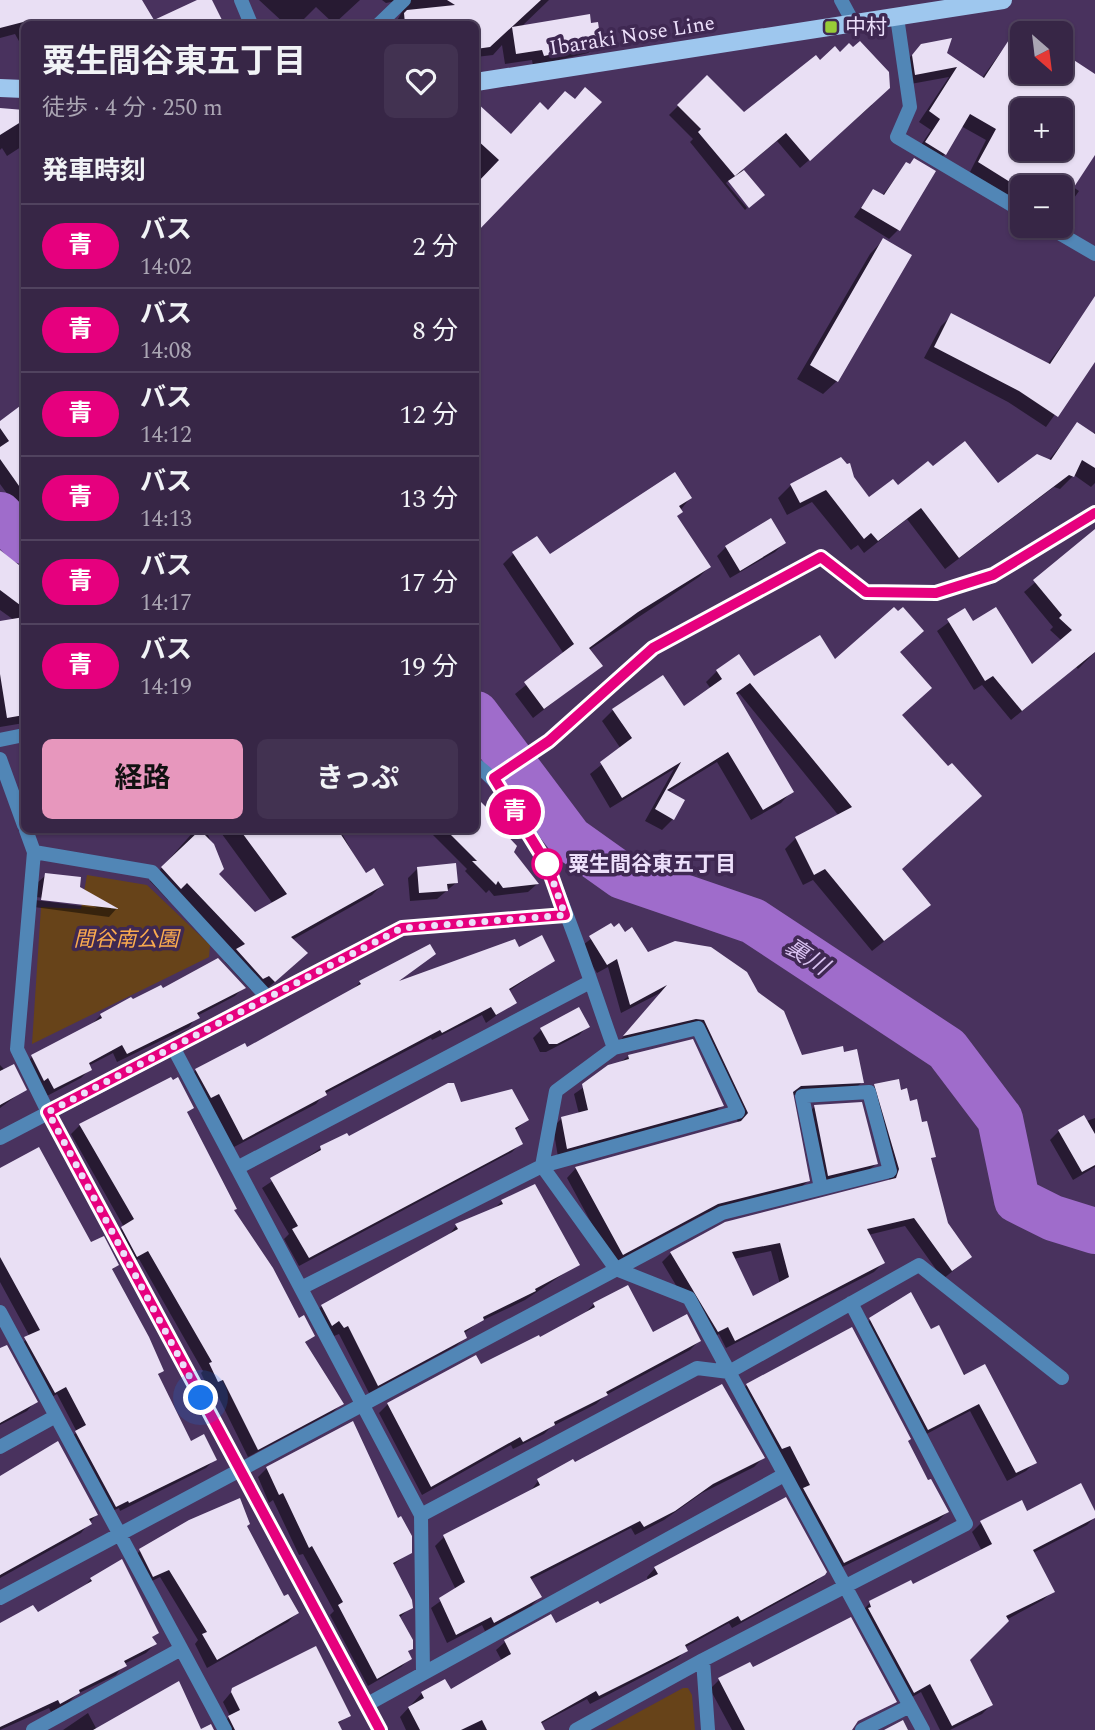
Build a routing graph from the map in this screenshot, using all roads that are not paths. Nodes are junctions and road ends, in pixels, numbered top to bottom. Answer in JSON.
{"nodes":[{"id":1,"x":241,"y":0,"type":"edge"},
{"id":2,"x":404,"y":0,"type":"edge"},
{"id":3,"x":841,"y":0,"type":"edge"},
{"id":4,"x":1003,"y":0,"type":"edge"},
{"id":5,"x":897,"y":17,"type":"junction"},
{"id":6,"x":250,"y":21,"type":"edge"},
{"id":7,"x":382,"y":21,"type":"edge"},
{"id":8,"x":854,"y":23,"type":"junction"},
{"id":9,"x":479,"y":82,"type":"edge"},
{"id":10,"x":0,"y":88,"type":"edge"},
{"id":11,"x":21,"y":89,"type":"edge"},
{"id":12,"x":1010,"y":204,"type":"edge"},
{"id":13,"x":1068,"y":238,"type":"edge"},
{"id":14,"x":1095,"y":254,"type":"edge"},
{"id":15,"x":1095,"y":513,"type":"edge"},
{"id":16,"x":21,"y":736,"type":"edge"},
{"id":17,"x":0,"y":740,"type":"edge"},
{"id":18,"x":0,"y":759,"type":"edge"},
{"id":19,"x":479,"y":767,"type":"edge"},
{"id":20,"x":494,"y":778,"type":"junction"},
{"id":21,"x":21,"y":816,"type":"edge"},
{"id":22,"x":27,"y":833,"type":"edge"},
{"id":23,"x":34,"y":852,"type":"junction"},
{"id":24,"x":565,"y":915,"type":"junction"},
{"id":25,"x":590,"y":982,"type":"junction"},
{"id":26,"x":268,"y":998,"type":"junction"},
{"id":27,"x":173,"y":1047,"type":"junction"},
{"id":28,"x":614,"y":1048,"type":"junction"},
{"id":29,"x":48,"y":1112,"type":"junction"},
{"id":30,"x":0,"y":1138,"type":"edge"},
{"id":31,"x":542,"y":1166,"type":"junction"},
{"id":32,"x":237,"y":1168,"type":"junction"},
{"id":33,"x":821,"y":1188,"type":"junction"},
{"id":34,"x":616,"y":1269,"type":"junction"},
{"id":35,"x":301,"y":1289,"type":"junction"},
{"id":36,"x":851,"y":1303,"type":"junction"},
{"id":37,"x":0,"y":1312,"type":"edge"},
{"id":38,"x":729,"y":1372,"type":"junction"},
{"id":39,"x":1062,"y":1378,"type":"dead end"},
{"id":40,"x":362,"y":1405,"type":"junction"},
{"id":41,"x":56,"y":1416,"type":"junction"},
{"id":42,"x":0,"y":1447,"type":"edge"},
{"id":43,"x":240,"y":1470,"type":"junction"},
{"id":44,"x":784,"y":1475,"type":"junction"},
{"id":45,"x":421,"y":1515,"type":"junction"},
{"id":46,"x":120,"y":1534,"type":"junction"},
{"id":47,"x":845,"y":1587,"type":"junction"},
{"id":48,"x":0,"y":1598,"type":"edge"},
{"id":49,"x":181,"y":1649,"type":"junction"},
{"id":50,"x":703,"y":1660,"type":"junction"},
{"id":51,"x":423,"y":1673,"type":"junction"},
{"id":52,"x":366,"y":1705,"type":"junction"},
{"id":53,"x":910,"y":1706,"type":"junction"},
{"id":54,"x":33,"y":1730,"type":"edge"},
{"id":55,"x":225,"y":1730,"type":"edge"},
{"id":56,"x":380,"y":1730,"type":"edge"},
{"id":57,"x":576,"y":1730,"type":"edge"},
{"id":58,"x":708,"y":1730,"type":"edge"},
{"id":59,"x":862,"y":1730,"type":"edge"},
{"id":60,"x":923,"y":1730,"type":"edge"}],
"edges":[{"from":1,"to":6,"type":"street"},
{"from":2,"to":7,"type":"street"},
{"from":3,"to":8,"type":"street"},
{"from":4,"to":5,"type":"main road","name":"Ibaraki Nose Line"},
{"from":5,"to":8,"type":"main road","name":"Ibaraki Nose Line"},
{"from":5,"to":12,"type":"street"},
{"from":8,"to":9,"type":"main road","name":"Ibaraki Nose Line"},
{"from":10,"to":11,"type":"main road"},
{"from":13,"to":14,"type":"street"},
{"from":15,"to":20,"type":"street"},
{"from":16,"to":17,"type":"street"},
{"from":18,"to":21,"type":"street"},
{"from":19,"to":20,"type":"street"},
{"from":20,"to":24,"type":"street"},
{"from":22,"to":23,"type":"street"},
{"from":23,"to":26,"type":"street"},
{"from":23,"to":29,"type":"street"},
{"from":24,"to":25,"type":"street"},
{"from":24,"to":26,"type":"street"},
{"from":25,"to":28,"type":"street"},
{"from":25,"to":32,"type":"street"},
{"from":26,"to":27,"type":"street"},
{"from":27,"to":29,"type":"street"},
{"from":27,"to":32,"type":"street"},
{"from":28,"to":31,"type":"street"},
{"from":28,"to":31,"type":"street"},
{"from":29,"to":30,"type":"street"},
{"from":29,"to":43,"type":"street"},
{"from":31,"to":34,"type":"street"},
{"from":31,"to":35,"type":"street"},
{"from":32,"to":35,"type":"street"},
{"from":33,"to":33,"type":"street"},
{"from":33,"to":34,"type":"street"},
{"from":34,"to":38,"type":"street"},
{"from":34,"to":40,"type":"street"},
{"from":35,"to":40,"type":"street"},
{"from":36,"to":38,"type":"street"},
{"from":36,"to":39,"type":"street"},
{"from":36,"to":47,"type":"street"},
{"from":37,"to":41,"type":"street"},
{"from":38,"to":44,"type":"street"},
{"from":38,"to":45,"type":"street"},
{"from":40,"to":43,"type":"street"},
{"from":40,"to":45,"type":"street"},
{"from":41,"to":42,"type":"street"},
{"from":41,"to":46,"type":"street"},
{"from":43,"to":46,"type":"street"},
{"from":43,"to":52,"type":"street"},
{"from":44,"to":47,"type":"street"},
{"from":44,"to":51,"type":"street"},
{"from":45,"to":51,"type":"street"},
{"from":46,"to":48,"type":"street"},
{"from":46,"to":49,"type":"street"},
{"from":47,"to":50,"type":"street"},
{"from":47,"to":53,"type":"street"},
{"from":49,"to":54,"type":"street"},
{"from":49,"to":55,"type":"street"},
{"from":50,"to":57,"type":"street"},
{"from":50,"to":58,"type":"street"},
{"from":51,"to":52,"type":"street"},
{"from":52,"to":56,"type":"street"},
{"from":53,"to":59,"type":"street"},
{"from":53,"to":60,"type":"street"}]}
